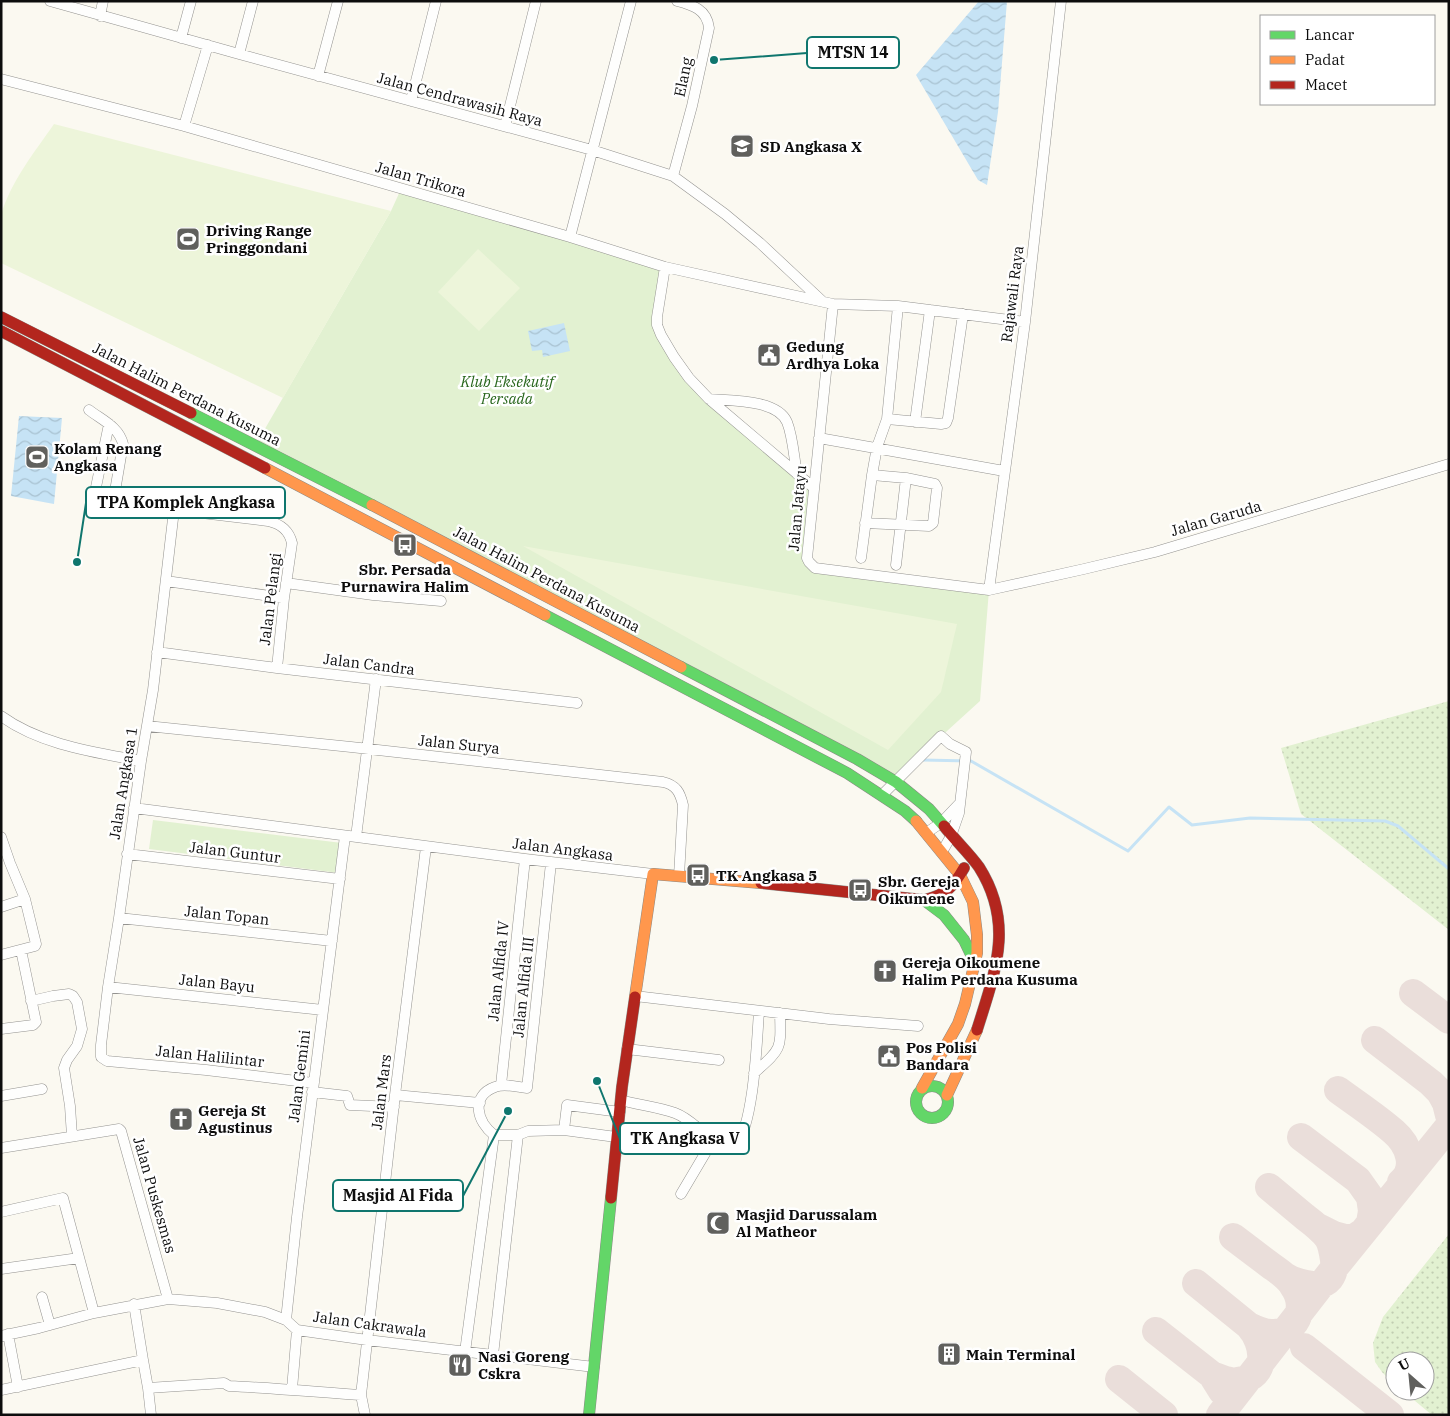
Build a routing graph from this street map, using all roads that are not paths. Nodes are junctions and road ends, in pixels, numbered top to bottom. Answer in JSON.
{"nodes":[{"id":1,"x":50,"y":1,"type":"edge"},
{"id":2,"x":103,"y":1,"type":"edge"},
{"id":3,"x":191,"y":1,"type":"edge"},
{"id":4,"x":253,"y":1,"type":"edge"},
{"id":5,"x":338,"y":1,"type":"edge"},
{"id":6,"x":436,"y":1,"type":"edge"},
{"id":7,"x":536,"y":1,"type":"edge"},
{"id":8,"x":631,"y":1,"type":"edge"},
{"id":9,"x":676,"y":1,"type":"edge"},
{"id":10,"x":1061,"y":1,"type":"edge"},
{"id":11,"x":697,"y":4,"type":"edge"},
{"id":12,"x":100,"y":16,"type":"junction"},
{"id":13,"x":181,"y":38,"type":"junction"},
{"id":14,"x":208,"y":45,"type":"junction"},
{"id":15,"x":239,"y":54,"type":"junction"},
{"id":16,"x":318,"y":76,"type":"junction"},
{"id":17,"x":1,"y":79,"type":"edge"},
{"id":18,"x":411,"y":101,"type":"junction"},
{"id":19,"x":184,"y":126,"type":"junction"},
{"id":20,"x":506,"y":126,"type":"junction"},
{"id":21,"x":592,"y":150,"type":"junction"},
{"id":22,"x":673,"y":176,"type":"junction"},
{"id":23,"x":570,"y":237,"type":"junction"},
{"id":24,"x":665,"y":267,"type":"junction"},
{"id":25,"x":827,"y":303,"type":"junction"},
{"id":26,"x":898,"y":306,"type":"junction"},
{"id":27,"x":930,"y":310,"type":"junction"},
{"id":28,"x":963,"y":314,"type":"junction"},
{"id":29,"x":1,"y":317,"type":"edge"},
{"id":30,"x":1025,"y":322,"type":"junction"},
{"id":31,"x":1,"y":331,"type":"edge"},
{"id":32,"x":709,"y":398,"type":"junction"},
{"id":33,"x":89,"y":410,"type":"dead end"},
{"id":34,"x":886,"y":419,"type":"junction"},
{"id":35,"x":916,"y":422,"type":"junction"},
{"id":36,"x":109,"y":424,"type":"junction"},
{"id":37,"x":819,"y":438,"type":"junction"},
{"id":38,"x":877,"y":448,"type":"junction"},
{"id":39,"x":1449,"y":464,"type":"edge"},
{"id":40,"x":100,"y":467,"type":"junction"},
{"id":41,"x":1004,"y":471,"type":"junction"},
{"id":42,"x":118,"y":472,"type":"junction"},
{"id":43,"x":798,"y":474,"type":"junction"},
{"id":44,"x":872,"y":475,"type":"junction"},
{"id":45,"x":906,"y":478,"type":"junction"},
{"id":46,"x":814,"y":488,"type":"junction"},
{"id":47,"x":113,"y":503,"type":"junction"},
{"id":48,"x":174,"y":510,"type":"junction"},
{"id":49,"x":866,"y":523,"type":"junction"},
{"id":50,"x":900,"y":525,"type":"junction"},
{"id":51,"x":861,"y":558,"type":"dead end"},
{"id":52,"x":896,"y":565,"type":"dead end"},
{"id":53,"x":166,"y":581,"type":"junction"},
{"id":54,"x":286,"y":583,"type":"junction"},
{"id":55,"x":989,"y":590,"type":"junction"},
{"id":56,"x":284,"y":598,"type":"junction"},
{"id":57,"x":442,"y":601,"type":"dead end"},
{"id":58,"x":158,"y":652,"type":"junction"},
{"id":59,"x":277,"y":668,"type":"junction"},
{"id":60,"x":376,"y":679,"type":"junction"},
{"id":61,"x":577,"y":703,"type":"dead end"},
{"id":62,"x":1,"y":716,"type":"edge"},
{"id":63,"x":148,"y":726,"type":"junction"},
{"id":64,"x":366,"y":748,"type":"junction"},
{"id":65,"x":141,"y":762,"type":"junction"},
{"id":66,"x":896,"y":782,"type":"junction"},
{"id":67,"x":882,"y":795,"type":"junction"},
{"id":68,"x":960,"y":802,"type":"junction"},
{"id":69,"x":134,"y":808,"type":"junction"},
{"id":70,"x":941,"y":823,"type":"junction"},
{"id":71,"x":926,"y":833,"type":"junction"},
{"id":72,"x":952,"y":836,"type":"junction"},
{"id":73,"x":351,"y":837,"type":"junction"},
{"id":74,"x":1,"y":838,"type":"edge"},
{"id":75,"x":426,"y":847,"type":"junction"},
{"id":76,"x":942,"y":852,"type":"junction"},
{"id":77,"x":127,"y":854,"type":"junction"},
{"id":78,"x":970,"y":858,"type":"junction"},
{"id":79,"x":525,"y":860,"type":"junction"},
{"id":80,"x":551,"y":862,"type":"junction"},
{"id":81,"x":653,"y":874,"type":"junction"},
{"id":82,"x":960,"y":875,"type":"junction"},
{"id":83,"x":679,"y":876,"type":"junction"},
{"id":84,"x":340,"y":879,"type":"junction"},
{"id":85,"x":25,"y":899,"type":"junction"},
{"id":86,"x":924,"y":900,"type":"junction"},
{"id":87,"x":1,"y":906,"type":"edge"},
{"id":88,"x":119,"y":918,"type":"junction"},
{"id":89,"x":332,"y":941,"type":"junction"},
{"id":90,"x":21,"y":950,"type":"junction"},
{"id":91,"x":1,"y":955,"type":"edge"},
{"id":92,"x":975,"y":964,"type":"junction"},
{"id":93,"x":108,"y":987,"type":"junction"},
{"id":94,"x":635,"y":996,"type":"junction"},
{"id":95,"x":31,"y":1001,"type":"junction"},
{"id":96,"x":322,"y":1010,"type":"junction"},
{"id":97,"x":759,"y":1010,"type":"junction"},
{"id":98,"x":780,"y":1013,"type":"junction"},
{"id":99,"x":918,"y":1026,"type":"dead end"},
{"id":100,"x":1,"y":1029,"type":"edge"},
{"id":101,"x":627,"y":1049,"type":"junction"},
{"id":102,"x":103,"y":1060,"type":"joint"},
{"id":103,"x":720,"y":1060,"type":"dead end"},
{"id":104,"x":754,"y":1072,"type":"junction"},
{"id":105,"x":501,"y":1085,"type":"junction"},
{"id":106,"x":313,"y":1087,"type":"junction"},
{"id":107,"x":922,"y":1088,"type":"junction"},
{"id":108,"x":42,"y":1089,"type":"dead end"},
{"id":109,"x":395,"y":1095,"type":"junction"},
{"id":110,"x":947,"y":1095,"type":"junction"},
{"id":111,"x":1,"y":1096,"type":"edge"},
{"id":112,"x":480,"y":1103,"type":"junction"},
{"id":113,"x":620,"y":1106,"type":"junction"},
{"id":114,"x":394,"y":1107,"type":"junction"},
{"id":115,"x":564,"y":1130,"type":"junction"},
{"id":116,"x":494,"y":1135,"type":"junction"},
{"id":117,"x":518,"y":1135,"type":"junction"},
{"id":118,"x":72,"y":1136,"type":"junction"},
{"id":119,"x":616,"y":1137,"type":"junction"},
{"id":120,"x":713,"y":1140,"type":"junction"},
{"id":121,"x":1,"y":1148,"type":"edge"},
{"id":122,"x":681,"y":1194,"type":"dead end"},
{"id":123,"x":1,"y":1212,"type":"edge"},
{"id":124,"x":79,"y":1258,"type":"junction"},
{"id":125,"x":1,"y":1269,"type":"edge"},
{"id":126,"x":42,"y":1297,"type":"dead end"},
{"id":127,"x":168,"y":1298,"type":"junction"},
{"id":128,"x":134,"y":1304,"type":"junction"},
{"id":129,"x":94,"y":1313,"type":"junction"},
{"id":130,"x":286,"y":1320,"type":"junction"},
{"id":131,"x":50,"y":1325,"type":"junction"},
{"id":132,"x":297,"y":1330,"type":"junction"},
{"id":133,"x":4,"y":1335,"type":"edge"},
{"id":134,"x":367,"y":1340,"type":"junction"},
{"id":135,"x":465,"y":1352,"type":"junction"},
{"id":136,"x":493,"y":1355,"type":"junction"},
{"id":137,"x":143,"y":1360,"type":"junction"},
{"id":138,"x":594,"y":1367,"type":"junction"},
{"id":139,"x":18,"y":1387,"type":"junction"},
{"id":140,"x":148,"y":1388,"type":"junction"},
{"id":141,"x":1,"y":1390,"type":"edge"},
{"id":142,"x":292,"y":1390,"type":"junction"},
{"id":143,"x":361,"y":1395,"type":"junction"},
{"id":144,"x":150,"y":1415,"type":"edge"},
{"id":145,"x":365,"y":1415,"type":"edge"},
{"id":146,"x":589,"y":1415,"type":"edge"}],
"edges":[{"from":1,"to":12,"type":"street","name":"Jalan Cendrawasih Raya"},
{"from":2,"to":12,"type":"street"},
{"from":3,"to":13,"type":"street"},
{"from":4,"to":15,"type":"street"},
{"from":5,"to":16,"type":"street"},
{"from":6,"to":18,"type":"street"},
{"from":7,"to":20,"type":"street"},
{"from":8,"to":21,"type":"street"},
{"from":9,"to":11,"type":"street","name":"Elang"},
{"from":10,"to":30,"type":"street","name":"Rajawali Raya"},
{"from":11,"to":22,"type":"street","name":"Elang"},
{"from":12,"to":13,"type":"street","name":"Jalan Cendrawasih Raya"},
{"from":13,"to":14,"type":"street","name":"Jalan Cendrawasih Raya"},
{"from":14,"to":15,"type":"street","name":"Jalan Cendrawasih Raya"},
{"from":14,"to":19,"type":"street"},
{"from":15,"to":16,"type":"street","name":"Jalan Cendrawasih Raya"},
{"from":16,"to":18,"type":"street","name":"Jalan Cendrawasih Raya"},
{"from":17,"to":19,"type":"street","name":"Jalan Trikora"},
{"from":18,"to":20,"type":"street","name":"Jalan Cendrawasih Raya"},
{"from":19,"to":23,"type":"street","name":"Jalan Trikora"},
{"from":20,"to":21,"type":"street","name":"Jalan Cendrawasih Raya"},
{"from":21,"to":22,"type":"street","name":"Jalan Cendrawasih Raya"},
{"from":21,"to":23,"type":"street"},
{"from":22,"to":25,"type":"street","name":"Jalan Cendrawasih Raya"},
{"from":23,"to":24,"type":"street","name":"Jalan Trikora"},
{"from":24,"to":25,"type":"street","name":"Jalan Trikora"},
{"from":24,"to":32,"type":"street"},
{"from":25,"to":26,"type":"street","name":"Jalan Trikora"},
{"from":25,"to":37,"type":"street","name":"Jalan Jatayu"},
{"from":26,"to":27,"type":"street","name":"Jalan Trikora"},
{"from":26,"to":34,"type":"street"},
{"from":27,"to":28,"type":"street","name":"Jalan Trikora"},
{"from":27,"to":35,"type":"street"},
{"from":28,"to":30,"type":"street","name":"Jalan Trikora"},
{"from":28,"to":35,"type":"street"},
{"from":29,"to":66,"type":"street","name":"Jalan Halim Perdana Kusuma"},
{"from":30,"to":41,"type":"street","name":"Rajawali Raya"},
{"from":31,"to":67,"type":"street","name":"Jalan Halim Perdana Kusuma"},
{"from":32,"to":43,"type":"street"},
{"from":32,"to":43,"type":"street"},
{"from":33,"to":36,"type":"street"},
{"from":34,"to":35,"type":"street"},
{"from":34,"to":38,"type":"street"},
{"from":36,"to":40,"type":"street","name":"Jalan Pelangi"},
{"from":36,"to":42,"type":"street"},
{"from":37,"to":38,"type":"street"},
{"from":37,"to":46,"type":"street","name":"Jalan Jatayu"},
{"from":38,"to":41,"type":"street"},
{"from":38,"to":44,"type":"street"},
{"from":39,"to":55,"type":"street","name":"Jalan Garuda"},
{"from":40,"to":42,"type":"street"},
{"from":40,"to":47,"type":"street","name":"Jalan Pelangi"},
{"from":41,"to":55,"type":"street","name":"Rajawali Raya"},
{"from":42,"to":47,"type":"street"},
{"from":43,"to":46,"type":"street"},
{"from":44,"to":45,"type":"street"},
{"from":44,"to":49,"type":"street"},
{"from":45,"to":50,"type":"street"},
{"from":45,"to":50,"type":"street"},
{"from":46,"to":55,"type":"street","name":"Jalan Jatayu"},
{"from":47,"to":48,"type":"street","name":"Jalan Pelangi"},
{"from":48,"to":53,"type":"street","name":"Jalan Angkasa 1"},
{"from":48,"to":54,"type":"street","name":"Jalan Pelangi"},
{"from":49,"to":50,"type":"street"},
{"from":49,"to":51,"type":"street"},
{"from":50,"to":52,"type":"street"},
{"from":53,"to":56,"type":"street"},
{"from":53,"to":58,"type":"street","name":"Jalan Angkasa 1"},
{"from":54,"to":56,"type":"street","name":"Jalan Pelangi"},
{"from":54,"to":57,"type":"street"},
{"from":56,"to":59,"type":"street","name":"Jalan Pelangi"},
{"from":58,"to":59,"type":"street","name":"Jalan Candra"},
{"from":58,"to":63,"type":"street","name":"Jalan Angkasa 1"},
{"from":59,"to":60,"type":"street","name":"Jalan Candra"},
{"from":60,"to":61,"type":"street","name":"Jalan Candra"},
{"from":60,"to":64,"type":"street","name":"Jalan Gemini"},
{"from":62,"to":65,"type":"street"},
{"from":63,"to":64,"type":"street","name":"Jalan Surya"},
{"from":63,"to":65,"type":"street","name":"Jalan Angkasa 1"},
{"from":64,"to":73,"type":"street","name":"Jalan Gemini"},
{"from":64,"to":83,"type":"street","name":"Jalan Surya"},
{"from":65,"to":69,"type":"street","name":"Jalan Angkasa 1"},
{"from":66,"to":67,"type":"street"},
{"from":66,"to":68,"type":"street"},
{"from":66,"to":70,"type":"street","name":"Jalan Halim Perdana Kusuma"},
{"from":67,"to":71,"type":"street","name":"Jalan Halim Perdana Kusuma"},
{"from":68,"to":70,"type":"street"},
{"from":68,"to":72,"type":"street"},
{"from":69,"to":73,"type":"street","name":"Jalan Angkasa"},
{"from":69,"to":77,"type":"street","name":"Jalan Angkasa 1"},
{"from":70,"to":71,"type":"street"},
{"from":70,"to":72,"type":"street","name":"Jalan Halim Perdana Kusuma"},
{"from":71,"to":76,"type":"street","name":"Jalan Halim Perdana Kusuma"},
{"from":72,"to":76,"type":"street"},
{"from":72,"to":78,"type":"street","name":"Jalan Halim Perdana Kusuma"},
{"from":73,"to":75,"type":"street","name":"Jalan Angkasa"},
{"from":73,"to":84,"type":"street","name":"Jalan Gemini"},
{"from":74,"to":85,"type":"street"},
{"from":75,"to":79,"type":"street","name":"Jalan Angkasa"},
{"from":75,"to":109,"type":"street","name":"Jalan Mars"},
{"from":76,"to":82,"type":"street","name":"Jalan Halim Perdana Kusuma"},
{"from":77,"to":84,"type":"street","name":"Jalan Guntur"},
{"from":77,"to":88,"type":"street","name":"Jalan Angkasa 1"},
{"from":78,"to":82,"type":"street","name":"Jalan Angkasa"},
{"from":78,"to":110,"type":"street","name":"Jalan Halim Perdana Kusuma"},
{"from":79,"to":80,"type":"street","name":"Jalan Angkasa"},
{"from":79,"to":105,"type":"street","name":"Jalan Alfida IV"},
{"from":80,"to":81,"type":"street","name":"Jalan Angkasa"},
{"from":80,"to":105,"type":"street","name":"Jalan Alfida III"},
{"from":81,"to":83,"type":"street","name":"Jalan Angkasa"},
{"from":81,"to":94,"type":"street"},
{"from":82,"to":86,"type":"street","name":"Jalan Angkasa"},
{"from":82,"to":92,"type":"street","name":"Jalan Halim Perdana Kusuma"},
{"from":83,"to":86,"type":"street","name":"Jalan Angkasa"},
{"from":84,"to":89,"type":"street","name":"Jalan Gemini"},
{"from":85,"to":87,"type":"street"},
{"from":85,"to":90,"type":"street"},
{"from":86,"to":92,"type":"street"},
{"from":88,"to":89,"type":"street","name":"Jalan Topan"},
{"from":88,"to":93,"type":"street","name":"Jalan Angkasa 1"},
{"from":89,"to":96,"type":"street","name":"Jalan Gemini"},
{"from":90,"to":91,"type":"street"},
{"from":90,"to":95,"type":"street"},
{"from":92,"to":107,"type":"street","name":"Jalan Halim Perdana Kusuma"},
{"from":93,"to":96,"type":"street","name":"Jalan Bayu"},
{"from":93,"to":102,"type":"street","name":"Jalan Angkasa 1"},
{"from":94,"to":97,"type":"street"},
{"from":94,"to":101,"type":"street"},
{"from":95,"to":100,"type":"street"},
{"from":95,"to":118,"type":"street"},
{"from":96,"to":106,"type":"street","name":"Jalan Gemini"},
{"from":97,"to":98,"type":"street"},
{"from":97,"to":104,"type":"street"},
{"from":98,"to":99,"type":"street"},
{"from":98,"to":104,"type":"street"},
{"from":101,"to":103,"type":"street"},
{"from":101,"to":113,"type":"street"},
{"from":102,"to":106,"type":"street","name":"Jalan Halilintar"},
{"from":104,"to":120,"type":"street"},
{"from":105,"to":112,"type":"street"},
{"from":106,"to":114,"type":"street","name":"Jalan Halilintar"},
{"from":106,"to":130,"type":"street","name":"Jalan Gemini"},
{"from":107,"to":110,"type":"street"},
{"from":107,"to":110,"type":"street"},
{"from":108,"to":111,"type":"street"},
{"from":109,"to":112,"type":"street"},
{"from":109,"to":114,"type":"street","name":"Jalan Mars"},
{"from":112,"to":116,"type":"street"},
{"from":113,"to":115,"type":"street"},
{"from":113,"to":119,"type":"street"},
{"from":113,"to":120,"type":"street"},
{"from":114,"to":134,"type":"street","name":"Jalan Mars"},
{"from":115,"to":117,"type":"street"},
{"from":115,"to":119,"type":"street"},
{"from":116,"to":117,"type":"street"},
{"from":116,"to":135,"type":"street"},
{"from":117,"to":136,"type":"street"},
{"from":118,"to":121,"type":"street","name":"Jalan Puskesmas"},
{"from":118,"to":127,"type":"street","name":"Jalan Puskesmas"},
{"from":119,"to":138,"type":"street"},
{"from":120,"to":122,"type":"street"},
{"from":123,"to":124,"type":"street"},
{"from":124,"to":125,"type":"street"},
{"from":124,"to":129,"type":"street"},
{"from":126,"to":131,"type":"street"},
{"from":127,"to":128,"type":"street","name":"Jalan Cakrawala"},
{"from":127,"to":130,"type":"street","name":"Jalan Cakrawala"},
{"from":128,"to":129,"type":"street","name":"Jalan Cakrawala"},
{"from":128,"to":137,"type":"street"},
{"from":129,"to":131,"type":"street","name":"Jalan Cakrawala"},
{"from":130,"to":132,"type":"street","name":"Jalan Cakrawala"},
{"from":131,"to":133,"type":"street","name":"Jalan Cakrawala"},
{"from":132,"to":134,"type":"street","name":"Jalan Cakrawala"},
{"from":132,"to":142,"type":"street"},
{"from":133,"to":139,"type":"street"},
{"from":134,"to":135,"type":"street","name":"Jalan Cakrawala"},
{"from":134,"to":143,"type":"street","name":"Jalan Mars"},
{"from":135,"to":136,"type":"street","name":"Jalan Cakrawala"},
{"from":136,"to":138,"type":"street","name":"Jalan Cakrawala"},
{"from":137,"to":139,"type":"street"},
{"from":137,"to":140,"type":"street"},
{"from":138,"to":146,"type":"street"},
{"from":139,"to":141,"type":"street"},
{"from":140,"to":142,"type":"street"},
{"from":140,"to":144,"type":"street"},
{"from":142,"to":143,"type":"street"},
{"from":143,"to":145,"type":"street","name":"Jalan Mars"}]}
